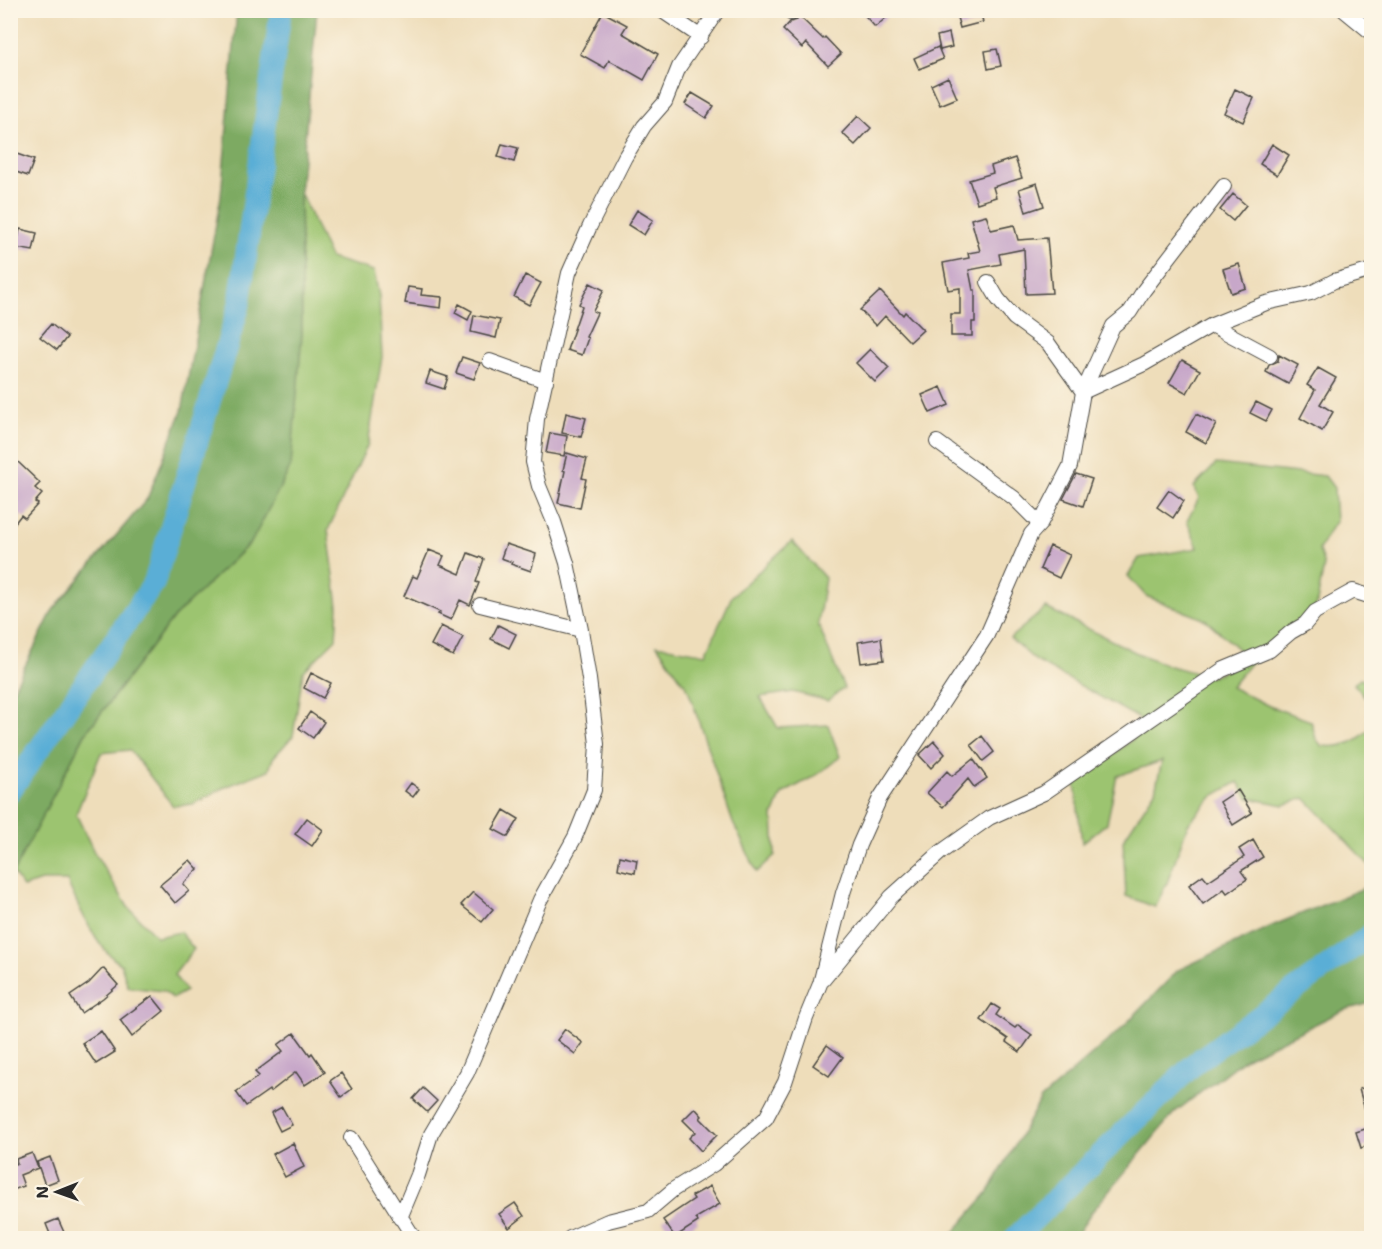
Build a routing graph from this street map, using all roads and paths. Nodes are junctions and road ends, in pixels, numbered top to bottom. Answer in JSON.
{"nodes":[{"id":1,"x":661,"y":10,"type":"edge"},
{"id":2,"x":718,"y":10,"type":"edge"},
{"id":3,"x":1344,"y":10,"type":"edge"},
{"id":4,"x":1360,"y":16,"type":"edge"},
{"id":5,"x":1371,"y":33,"type":"edge"},
{"id":6,"x":701,"y":37,"type":"junction"},
{"id":7,"x":1224,"y":186,"type":"dead end"},
{"id":8,"x":1371,"y":270,"type":"edge"},
{"id":9,"x":988,"y":282,"type":"dead end"},
{"id":10,"x":1212,"y":325,"type":"junction"},
{"id":11,"x":1270,"y":356,"type":"dead end"},
{"id":12,"x":490,"y":361,"type":"dead end"},
{"id":13,"x":546,"y":381,"type":"junction"},
{"id":14,"x":1083,"y":392,"type":"junction"},
{"id":15,"x":937,"y":442,"type":"dead end"},
{"id":16,"x":1040,"y":524,"type":"junction"},
{"id":17,"x":1371,"y":597,"type":"edge"},
{"id":18,"x":480,"y":605,"type":"dead end"},
{"id":19,"x":581,"y":630,"type":"junction"},
{"id":20,"x":820,"y":984,"type":"junction"},
{"id":21,"x":351,"y":1138,"type":"dead end"},
{"id":22,"x":400,"y":1218,"type":"junction"},
{"id":23,"x":414,"y":1239,"type":"edge"},
{"id":24,"x":570,"y":1239,"type":"edge"}],
"edges":[{"from":1,"to":6,"type":"street"},
{"from":2,"to":6,"type":"street"},
{"from":3,"to":4,"type":"street"},
{"from":4,"to":5,"type":"street"},
{"from":6,"to":13,"type":"street"},
{"from":7,"to":14,"type":"street"},
{"from":8,"to":10,"type":"street"},
{"from":9,"to":14,"type":"street"},
{"from":10,"to":11,"type":"street"},
{"from":10,"to":14,"type":"street"},
{"from":12,"to":13,"type":"street"},
{"from":13,"to":19,"type":"street"},
{"from":14,"to":16,"type":"street"},
{"from":15,"to":16,"type":"street"},
{"from":16,"to":20,"type":"street"},
{"from":17,"to":20,"type":"street"},
{"from":18,"to":19,"type":"street"},
{"from":19,"to":22,"type":"street"},
{"from":20,"to":24,"type":"street"},
{"from":21,"to":22,"type":"street"},
{"from":22,"to":23,"type":"street"}]}
